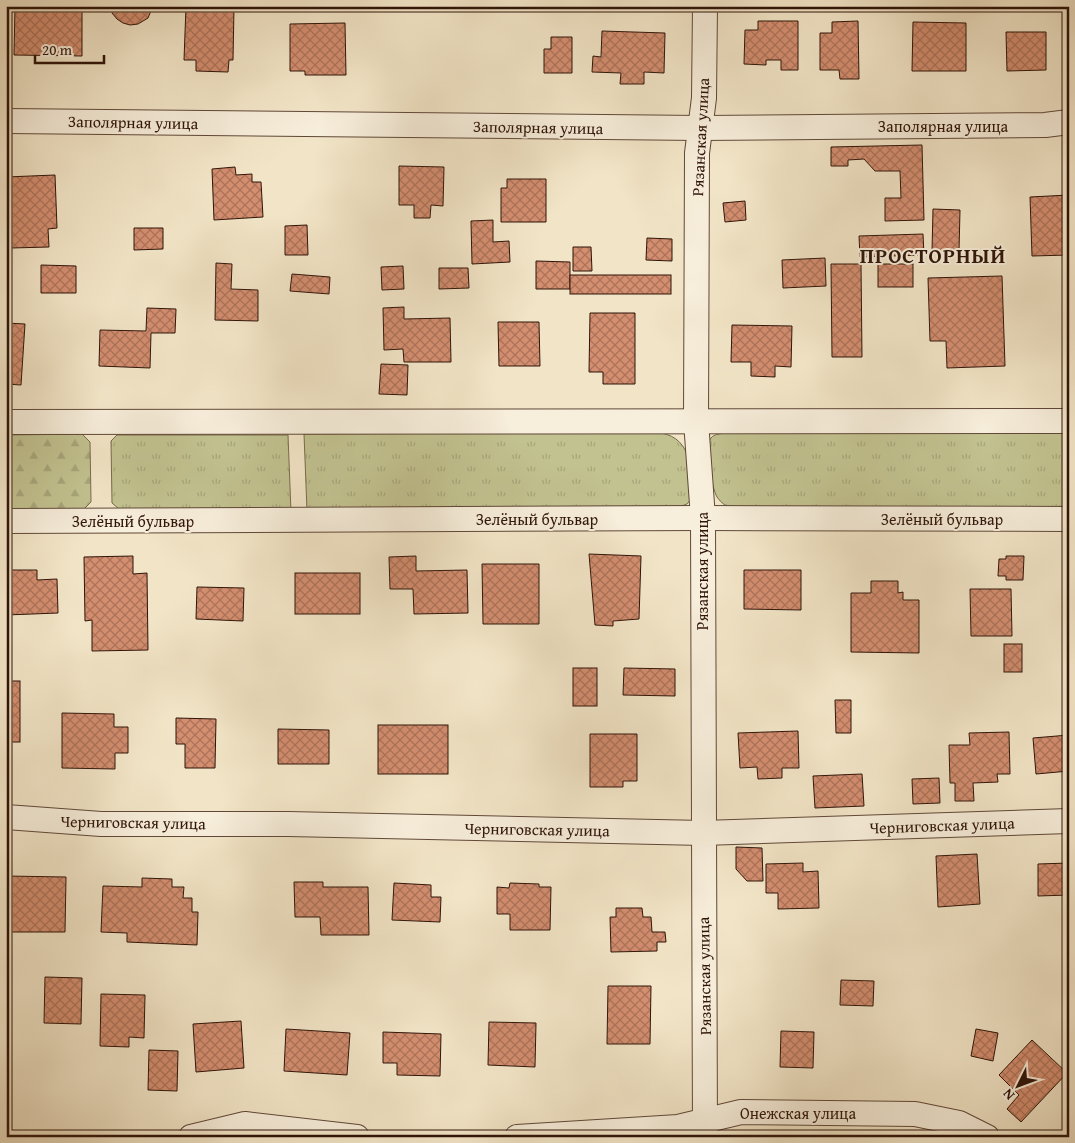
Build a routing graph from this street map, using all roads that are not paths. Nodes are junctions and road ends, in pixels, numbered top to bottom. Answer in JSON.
{"nodes":[{"id":1,"x":704,"y":6,"type":"edge"},
{"id":2,"x":6,"y":121,"type":"edge"},
{"id":3,"x":1069,"y":122,"type":"edge"},
{"id":4,"x":700,"y":128,"type":"junction"},
{"id":5,"x":696,"y":421,"type":"junction"},
{"id":6,"x":1069,"y":421,"type":"edge"},
{"id":7,"x":6,"y":422,"type":"edge"},
{"id":8,"x":703,"y":518,"type":"junction"},
{"id":9,"x":1069,"y":519,"type":"edge"},
{"id":10,"x":6,"y":521,"type":"edge"},
{"id":11,"x":6,"y":817,"type":"edge"},
{"id":12,"x":1069,"y":821,"type":"edge"},
{"id":13,"x":703,"y":833,"type":"junction"},
{"id":14,"x":706,"y":1128,"type":"edge"},
{"id":15,"x":191,"y":1137,"type":"edge"},
{"id":16,"x":357,"y":1137,"type":"edge"},
{"id":17,"x":517,"y":1137,"type":"edge"},
{"id":18,"x":987,"y":1137,"type":"edge"}],
"edges":[{"from":1,"to":4,"type":"street","name":"Рязанская улица"},
{"from":2,"to":4,"type":"street","name":"Заполярная улица"},
{"from":3,"to":4,"type":"street","name":"Заполярная улица"},
{"from":4,"to":5,"type":"street","name":"Рязанская улица"},
{"from":5,"to":6,"type":"street"},
{"from":5,"to":7,"type":"street"},
{"from":5,"to":8,"type":"street","name":"Рязанская улица"},
{"from":8,"to":9,"type":"street","name":"Зелёный бульвар"},
{"from":8,"to":10,"type":"street","name":"Зелёный бульвар"},
{"from":8,"to":13,"type":"street","name":"Рязанская улица"},
{"from":11,"to":13,"type":"street","name":"Черниговская улица"},
{"from":12,"to":13,"type":"street","name":"Черниговская улица"},
{"from":13,"to":14,"type":"street","name":"Рязанская улица"},
{"from":14,"to":17,"type":"street","name":"Онежская улица"},
{"from":14,"to":18,"type":"street","name":"Онежская улица"},
{"from":15,"to":16,"type":"street"}]}
